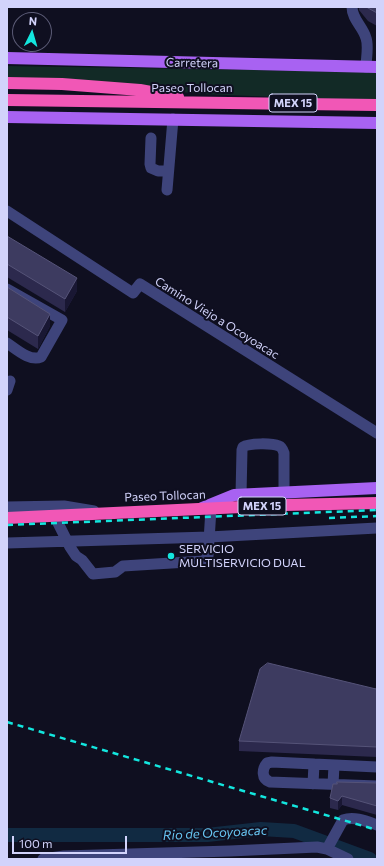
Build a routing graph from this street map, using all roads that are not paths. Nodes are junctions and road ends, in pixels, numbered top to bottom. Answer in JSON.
{"nodes":[{"id":1,"x":352,"y":7,"type":"edge"},
{"id":2,"x":7,"y":58,"type":"edge"},
{"id":3,"x":372,"y":67,"type":"edge"},
{"id":4,"x":7,"y":83,"type":"edge"},
{"id":5,"x":7,"y":100,"type":"edge"},
{"id":6,"x":208,"y":102,"type":"junction"},
{"id":7,"x":377,"y":105,"type":"edge"},
{"id":8,"x":7,"y":117,"type":"edge"},
{"id":9,"x":173,"y":119,"type":"junction"},
{"id":10,"x":377,"y":123,"type":"edge"},
{"id":11,"x":151,"y":138,"type":"dead end"},
{"id":12,"x":168,"y":171,"type":"junction"},
{"id":13,"x":167,"y":190,"type":"dead end"},
{"id":14,"x":7,"y":211,"type":"edge"},
{"id":15,"x":7,"y":289,"type":"edge"},
{"id":16,"x":7,"y":343,"type":"edge"},
{"id":17,"x":377,"y":433,"type":"edge"},
{"id":18,"x":377,"y":488,"type":"edge"},
{"id":19,"x":284,"y":493,"type":"junction"},
{"id":20,"x":377,"y":494,"type":"edge"},
{"id":21,"x":241,"y":495,"type":"junction"},
{"id":22,"x":7,"y":503,"type":"edge"},
{"id":23,"x":325,"y":503,"type":"junction"},
{"id":24,"x":377,"y":503,"type":"edge"},
{"id":25,"x":7,"y":507,"type":"edge"},
{"id":26,"x":25,"y":507,"type":"junction"},
{"id":27,"x":205,"y":509,"type":"junction"},
{"id":28,"x":102,"y":513,"type":"junction"},
{"id":29,"x":54,"y":515,"type":"junction"},
{"id":30,"x":7,"y":518,"type":"edge"},
{"id":31,"x":377,"y":528,"type":"edge"},
{"id":32,"x":209,"y":537,"type":"junction"},
{"id":33,"x":67,"y":542,"type":"junction"},
{"id":34,"x":7,"y":543,"type":"edge"},
{"id":35,"x":314,"y":764,"type":"junction"},
{"id":36,"x":334,"y":765,"type":"junction"},
{"id":37,"x":377,"y":767,"type":"edge"},
{"id":38,"x":313,"y":784,"type":"junction"},
{"id":39,"x":333,"y":785,"type":"junction"},
{"id":40,"x":377,"y":786,"type":"edge"},
{"id":41,"x":377,"y":825,"type":"edge"},
{"id":42,"x":330,"y":844,"type":"junction"},
{"id":43,"x":88,"y":857,"type":"edge"},
{"id":44,"x":43,"y":859,"type":"edge"},
{"id":45,"x":348,"y":859,"type":"edge"}],
"edges":[{"from":1,"to":3,"type":"street"},
{"from":2,"to":3,"type":"main road","name":"Carretera"},
{"from":4,"to":6,"type":"highway"},
{"from":5,"to":6,"type":"highway","name":"Paseo Tollocan","number":"MEX 15"},
{"from":6,"to":7,"type":"highway","name":"Paseo Tollocan","number":"MEX 15"},
{"from":8,"to":9,"type":"main road"},
{"from":9,"to":10,"type":"main road"},
{"from":9,"to":12,"type":"street"},
{"from":11,"to":12,"type":"street"},
{"from":12,"to":13,"type":"street"},
{"from":14,"to":17,"type":"street","name":"Camino Viejo a Ocoyoacac"},
{"from":15,"to":16,"type":"street"},
{"from":18,"to":19,"type":"main road"},
{"from":19,"to":21,"type":"main road"},
{"from":19,"to":21,"type":"street"},
{"from":20,"to":23,"type":"highway"},
{"from":21,"to":27,"type":"main road"},
{"from":22,"to":26,"type":"street"},
{"from":23,"to":24,"type":"highway","number":"MEX 15"},
{"from":23,"to":27,"type":"highway","name":"Paseo Tollocan","number":"MEX 15"},
{"from":25,"to":26,"type":"street"},
{"from":26,"to":28,"type":"street"},
{"from":27,"to":28,"type":"highway","name":"Paseo Tollocan","number":"MEX 15"},
{"from":27,"to":32,"type":"street"},
{"from":28,"to":29,"type":"highway","name":"Paseo Tollocan","number":"MEX 15"},
{"from":29,"to":30,"type":"highway","name":"Paseo Tollocan","number":"MEX 15"},
{"from":29,"to":33,"type":"street"},
{"from":31,"to":32,"type":"street"},
{"from":32,"to":33,"type":"street"},
{"from":32,"to":33,"type":"street"},
{"from":33,"to":34,"type":"street"},
{"from":35,"to":36,"type":"street"},
{"from":35,"to":38,"type":"street"},
{"from":35,"to":38,"type":"street"},
{"from":36,"to":37,"type":"street"},
{"from":36,"to":39,"type":"street"},
{"from":38,"to":39,"type":"street"},
{"from":39,"to":40,"type":"street"},
{"from":41,"to":42,"type":"street"},
{"from":42,"to":43,"type":"street"},
{"from":42,"to":45,"type":"street"},
{"from":43,"to":44,"type":"street"}]}
